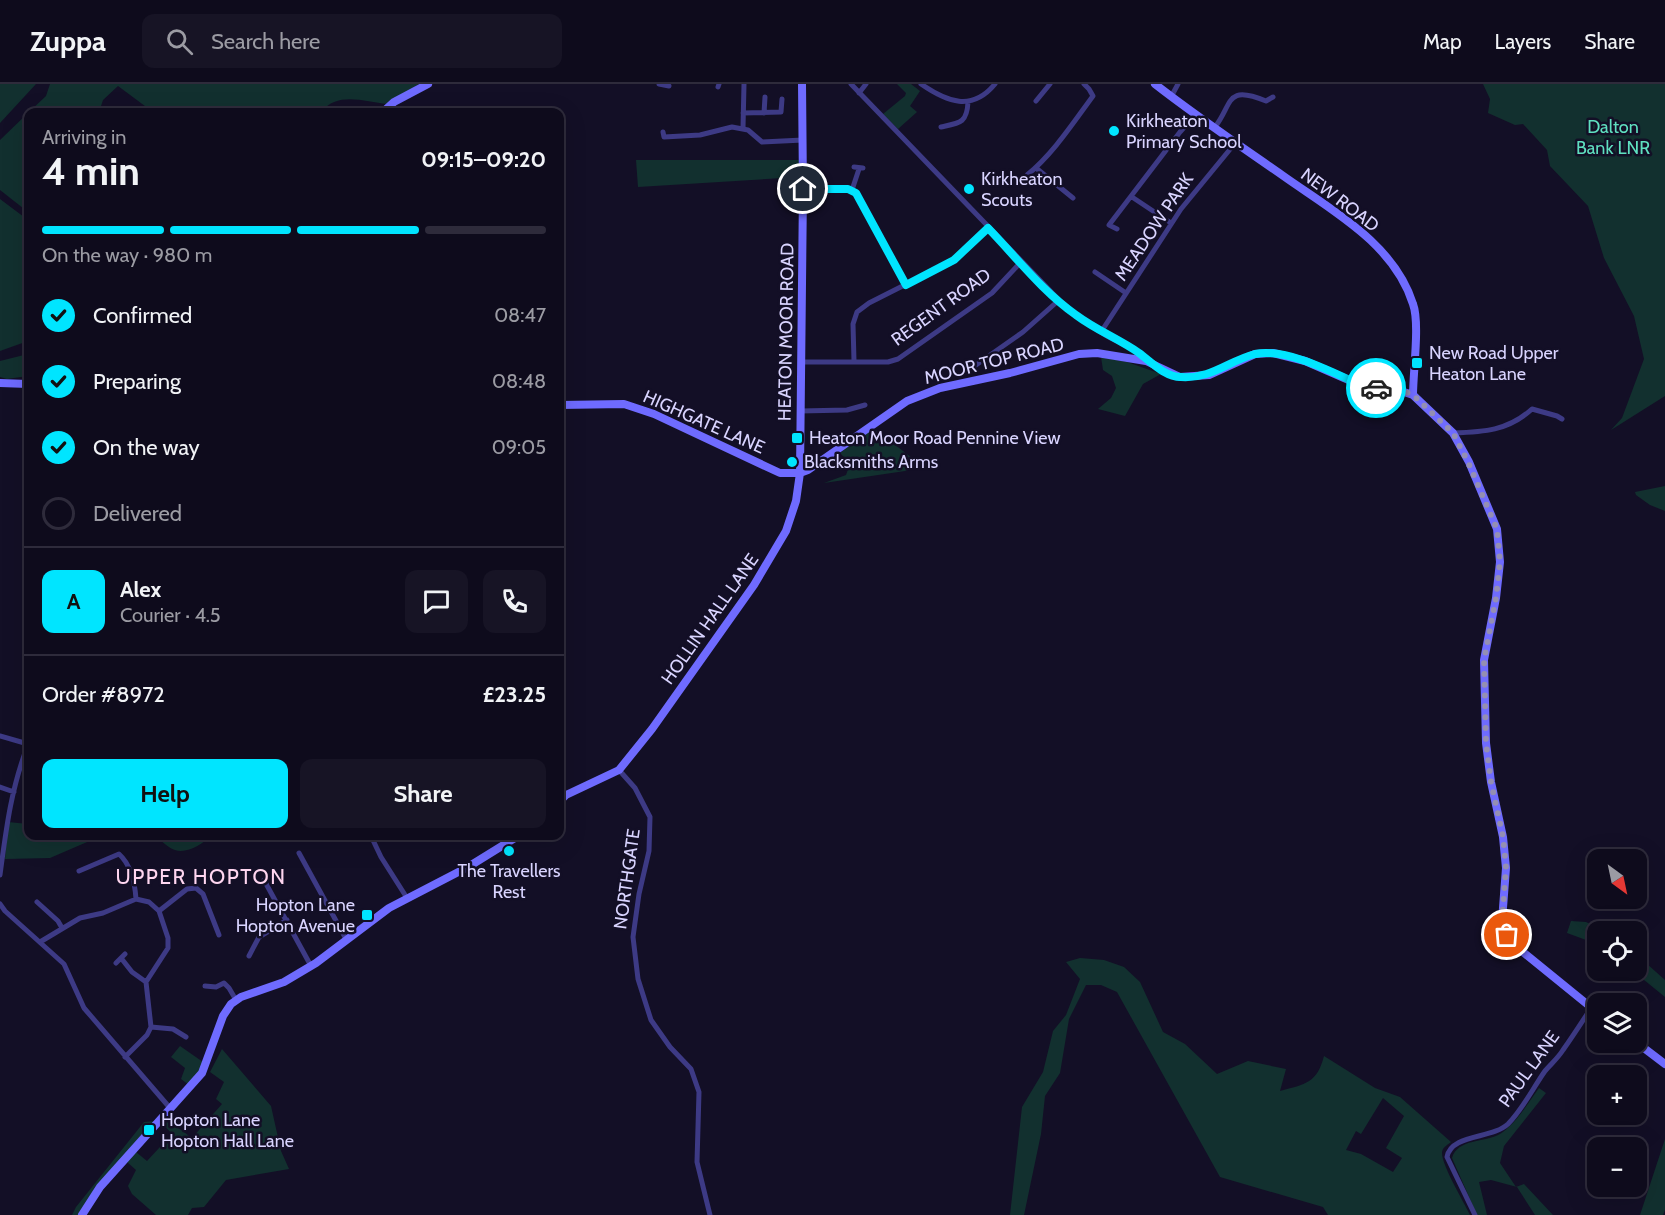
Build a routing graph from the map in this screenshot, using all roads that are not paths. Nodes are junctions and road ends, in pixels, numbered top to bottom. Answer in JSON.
{"nodes":[{"id":1,"x":429,"y":84,"type":"edge"},
{"id":2,"x":659,"y":84,"type":"edge"},
{"id":3,"x":744,"y":84,"type":"edge"},
{"id":4,"x":802,"y":84,"type":"edge"},
{"id":5,"x":851,"y":84,"type":"edge"},
{"id":6,"x":866,"y":84,"type":"edge"},
{"id":7,"x":921,"y":84,"type":"edge"},
{"id":8,"x":995,"y":84,"type":"edge"},
{"id":9,"x":1050,"y":84,"type":"edge"},
{"id":10,"x":1084,"y":84,"type":"edge"},
{"id":11,"x":1155,"y":84,"type":"edge"},
{"id":12,"x":1178,"y":84,"type":"edge"},
{"id":13,"x":669,"y":86,"type":"dead end"},
{"id":14,"x":931,"y":87,"type":"edge"},
{"id":15,"x":1238,"y":87,"type":"dead end"},
{"id":16,"x":1251,"y":88,"type":"dead end"},
{"id":17,"x":859,"y":93,"type":"junction"},
{"id":18,"x":765,"y":97,"type":"dead end"},
{"id":19,"x":1172,"y":97,"type":"junction"},
{"id":20,"x":1272,"y":97,"type":"dead end"},
{"id":21,"x":782,"y":99,"type":"dead end"},
{"id":22,"x":1036,"y":101,"type":"dead end"},
{"id":23,"x":969,"y":102,"type":"junction"},
{"id":24,"x":387,"y":108,"type":"edge"},
{"id":25,"x":743,"y":113,"type":"junction"},
{"id":26,"x":764,"y":113,"type":"junction"},
{"id":27,"x":1196,"y":114,"type":"junction"},
{"id":28,"x":942,"y":127,"type":"dead end"},
{"id":29,"x":743,"y":128,"type":"junction"},
{"id":30,"x":1215,"y":128,"type":"junction"},
{"id":31,"x":663,"y":132,"type":"dead end"},
{"id":32,"x":803,"y":140,"type":"junction"},
{"id":33,"x":1236,"y":142,"type":"junction"},
{"id":34,"x":859,"y":168,"type":"dead end"},
{"id":35,"x":1036,"y":168,"type":"junction"},
{"id":36,"x":1027,"y":175,"type":"dead end"},
{"id":37,"x":803,"y":189,"type":"junction"},
{"id":38,"x":852,"y":190,"type":"junction"},
{"id":39,"x":1132,"y":197,"type":"junction"},
{"id":40,"x":1073,"y":198,"type":"dead end"},
{"id":41,"x":1171,"y":223,"type":"junction"},
{"id":42,"x":988,"y":228,"type":"junction"},
{"id":43,"x":1117,"y":230,"type":"dead end"},
{"id":44,"x":1021,"y":262,"type":"junction"},
{"id":45,"x":1095,"y":272,"type":"dead end"},
{"id":46,"x":906,"y":285,"type":"junction"},
{"id":47,"x":1126,"y":293,"type":"junction"},
{"id":48,"x":1059,"y":300,"type":"junction"},
{"id":49,"x":1101,"y":332,"type":"junction"},
{"id":50,"x":854,"y":361,"type":"junction"},
{"id":51,"x":1146,"y":361,"type":"junction"},
{"id":52,"x":801,"y":362,"type":"junction"},
{"id":53,"x":966,"y":372,"type":"dead end"},
{"id":54,"x":0,"y":383,"type":"edge"},
{"id":55,"x":24,"y":384,"type":"edge"},
{"id":56,"x":1413,"y":395,"type":"junction"},
{"id":57,"x":564,"y":405,"type":"edge"},
{"id":58,"x":865,"y":405,"type":"dead end"},
{"id":59,"x":800,"y":411,"type":"junction"},
{"id":60,"x":1562,"y":419,"type":"dead end"},
{"id":61,"x":1453,"y":433,"type":"junction"},
{"id":62,"x":800,"y":473,"type":"junction"},
{"id":63,"x":0,"y":736,"type":"edge"},
{"id":64,"x":24,"y":744,"type":"edge"},
{"id":65,"x":24,"y":755,"type":"edge"},
{"id":66,"x":619,"y":770,"type":"junction"},
{"id":67,"x":0,"y":787,"type":"edge"},
{"id":68,"x":14,"y":792,"type":"junction"},
{"id":69,"x":564,"y":798,"type":"edge"},
{"id":70,"x":373,"y":840,"type":"edge"},
{"id":71,"x":512,"y":840,"type":"edge"},
{"id":72,"x":299,"y":853,"type":"dead end"},
{"id":73,"x":80,"y":871,"type":"dead end"},
{"id":74,"x":0,"y":875,"type":"edge"},
{"id":75,"x":264,"y":880,"type":"dead end"},
{"id":76,"x":407,"y":898,"type":"junction"},
{"id":77,"x":136,"y":899,"type":"junction"},
{"id":78,"x":38,"y":902,"type":"dead end"},
{"id":79,"x":0,"y":904,"type":"edge"},
{"id":80,"x":159,"y":911,"type":"junction"},
{"id":81,"x":287,"y":920,"type":"junction"},
{"id":82,"x":62,"y":928,"type":"junction"},
{"id":83,"x":219,"y":935,"type":"dead end"},
{"id":84,"x":346,"y":939,"type":"junction"},
{"id":85,"x":40,"y":942,"type":"junction"},
{"id":86,"x":249,"y":956,"type":"dead end"},
{"id":87,"x":120,"y":958,"type":"dead end"},
{"id":88,"x":311,"y":966,"type":"junction"},
{"id":89,"x":146,"y":982,"type":"junction"},
{"id":90,"x":205,"y":986,"type":"dead end"},
{"id":91,"x":236,"y":1000,"type":"junction"},
{"id":92,"x":1587,"y":1004,"type":"edge"},
{"id":93,"x":1587,"y":1019,"type":"edge"},
{"id":94,"x":151,"y":1027,"type":"junction"},
{"id":95,"x":186,"y":1037,"type":"dead end"},
{"id":96,"x":1647,"y":1050,"type":"edge"},
{"id":97,"x":125,"y":1057,"type":"junction"},
{"id":98,"x":1665,"y":1064,"type":"edge"},
{"id":99,"x":170,"y":1108,"type":"junction"},
{"id":100,"x":82,"y":1215,"type":"edge"},
{"id":101,"x":710,"y":1215,"type":"edge"},
{"id":102,"x":1475,"y":1215,"type":"edge"}],
"edges":[{"from":1,"to":24,"type":"street"},
{"from":2,"to":13,"type":"street"},
{"from":3,"to":25,"type":"street"},
{"from":4,"to":32,"type":"street","name":"HEATON MOOR ROAD"},
{"from":5,"to":17,"type":"street"},
{"from":6,"to":17,"type":"street"},
{"from":7,"to":14,"type":"street"},
{"from":8,"to":23,"type":"street"},
{"from":9,"to":22,"type":"street"},
{"from":10,"to":35,"type":"street"},
{"from":11,"to":19,"type":"street","name":"NEW ROAD"},
{"from":12,"to":19,"type":"street"},
{"from":14,"to":23,"type":"street"},
{"from":15,"to":30,"type":"street"},
{"from":16,"to":20,"type":"street"},
{"from":17,"to":42,"type":"street"},
{"from":18,"to":26,"type":"street"},
{"from":19,"to":27,"type":"street","name":"NEW ROAD"},
{"from":21,"to":26,"type":"street"},
{"from":23,"to":28,"type":"street"},
{"from":25,"to":26,"type":"street"},
{"from":25,"to":29,"type":"street"},
{"from":27,"to":30,"type":"street","name":"NEW ROAD"},
{"from":27,"to":39,"type":"street"},
{"from":29,"to":31,"type":"street"},
{"from":29,"to":32,"type":"street"},
{"from":30,"to":33,"type":"street","name":"NEW ROAD"},
{"from":32,"to":37,"type":"street","name":"HEATON MOOR ROAD"},
{"from":33,"to":41,"type":"street","name":"MEADOW PARK"},
{"from":33,"to":56,"type":"street","name":"NEW ROAD"},
{"from":34,"to":38,"type":"street"},
{"from":35,"to":36,"type":"street"},
{"from":35,"to":40,"type":"street"},
{"from":37,"to":38,"type":"street"},
{"from":37,"to":52,"type":"street","name":"HEATON MOOR ROAD"},
{"from":38,"to":46,"type":"street"},
{"from":39,"to":41,"type":"street"},
{"from":39,"to":43,"type":"street"},
{"from":41,"to":47,"type":"street","name":"MEADOW PARK"},
{"from":42,"to":44,"type":"street"},
{"from":42,"to":46,"type":"street"},
{"from":44,"to":48,"type":"street"},
{"from":44,"to":50,"type":"street","name":"REGENT ROAD"},
{"from":45,"to":47,"type":"street"},
{"from":46,"to":50,"type":"street"},
{"from":47,"to":49,"type":"street","name":"MEADOW PARK"},
{"from":48,"to":49,"type":"street"},
{"from":48,"to":53,"type":"street"},
{"from":49,"to":51,"type":"street"},
{"from":50,"to":52,"type":"street","name":"REGENT ROAD"},
{"from":51,"to":56,"type":"street","name":"MOOR TOP ROAD"},
{"from":51,"to":62,"type":"street","name":"MOOR TOP ROAD"},
{"from":52,"to":59,"type":"street","name":"HEATON MOOR ROAD"},
{"from":54,"to":55,"type":"street"},
{"from":56,"to":61,"type":"street"},
{"from":57,"to":62,"type":"street","name":"HIGHGATE LANE"},
{"from":58,"to":59,"type":"street"},
{"from":59,"to":62,"type":"street","name":"HEATON MOOR ROAD"},
{"from":60,"to":61,"type":"street"},
{"from":61,"to":92,"type":"street"},
{"from":62,"to":66,"type":"street","name":"HOLLIN HALL LANE"},
{"from":63,"to":64,"type":"street"},
{"from":65,"to":68,"type":"street"},
{"from":66,"to":69,"type":"street"},
{"from":66,"to":101,"type":"street","name":"NORTHGATE"},
{"from":67,"to":68,"type":"street"},
{"from":68,"to":74,"type":"street"},
{"from":70,"to":76,"type":"street"},
{"from":71,"to":76,"type":"street"},
{"from":72,"to":84,"type":"street"},
{"from":73,"to":77,"type":"street"},
{"from":75,"to":81,"type":"street"},
{"from":76,"to":84,"type":"street"},
{"from":77,"to":80,"type":"street"},
{"from":77,"to":82,"type":"street"},
{"from":78,"to":82,"type":"street"},
{"from":79,"to":85,"type":"street"},
{"from":80,"to":83,"type":"street"},
{"from":80,"to":89,"type":"street"},
{"from":81,"to":86,"type":"street"},
{"from":81,"to":88,"type":"street"},
{"from":82,"to":85,"type":"street"},
{"from":84,"to":88,"type":"street"},
{"from":85,"to":97,"type":"street"},
{"from":87,"to":89,"type":"street"},
{"from":88,"to":91,"type":"street"},
{"from":89,"to":94,"type":"street"},
{"from":90,"to":91,"type":"street"},
{"from":91,"to":99,"type":"street"},
{"from":93,"to":102,"type":"street","name":"PAUL LANE"},
{"from":94,"to":95,"type":"street"},
{"from":94,"to":97,"type":"street"},
{"from":96,"to":98,"type":"street"},
{"from":97,"to":99,"type":"street"},
{"from":99,"to":100,"type":"street"}]}
